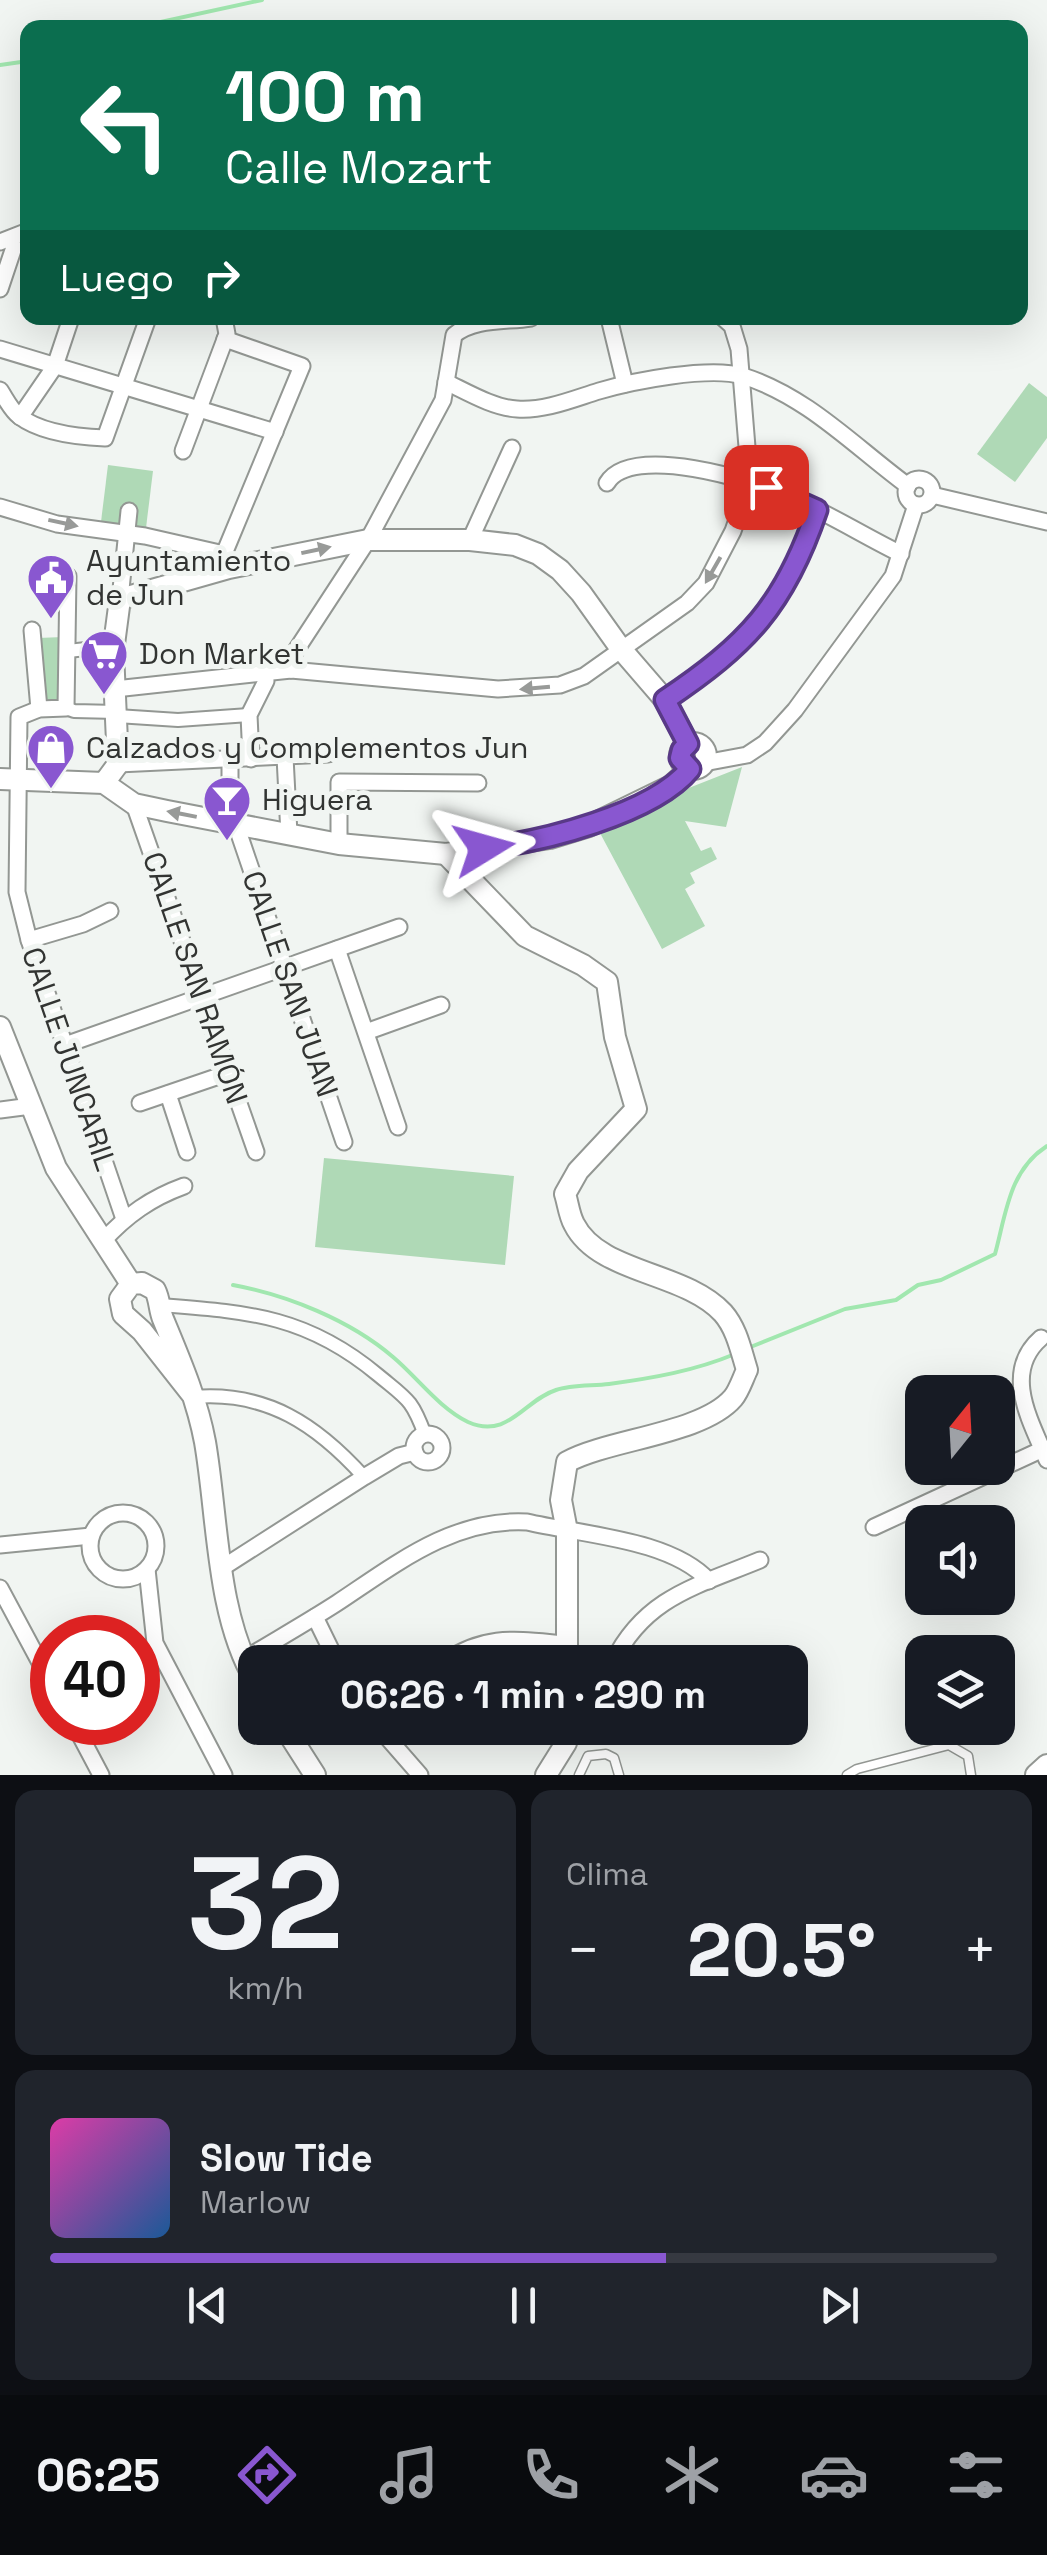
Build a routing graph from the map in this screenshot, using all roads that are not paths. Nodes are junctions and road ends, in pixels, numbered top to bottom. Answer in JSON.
{"nodes":[{"id":1,"x":7,"y":245,"type":"edge"},
{"id":2,"x":0,"y":290,"type":"edge"},
{"id":3,"x":69,"y":325,"type":"edge"},
{"id":4,"x":146,"y":325,"type":"edge"},
{"id":5,"x":224,"y":325,"type":"edge"},
{"id":6,"x":484,"y":325,"type":"edge"},
{"id":7,"x":611,"y":325,"type":"edge"},
{"id":8,"x":731,"y":325,"type":"edge"},
{"id":9,"x":225,"y":339,"type":"junction"},
{"id":10,"x":0,"y":349,"type":"edge"},
{"id":11,"x":56,"y":366,"type":"junction"},
{"id":12,"x":740,"y":375,"type":"junction"},
{"id":13,"x":446,"y":382,"type":"junction"},
{"id":14,"x":625,"y":384,"type":"junction"},
{"id":15,"x":124,"y":386,"type":"junction"},
{"id":16,"x":0,"y":390,"type":"edge"},
{"id":17,"x":199,"y":409,"type":"junction"},
{"id":18,"x":20,"y":416,"type":"junction"},
{"id":19,"x":275,"y":432,"type":"junction"},
{"id":20,"x":512,"y":448,"type":"dead end"},
{"id":21,"x":183,"y":451,"type":"dead end"},
{"id":22,"x":746,"y":480,"type":"junction"},
{"id":23,"x":607,"y":483,"type":"dead end"},
{"id":24,"x":908,"y":486,"type":"junction"},
{"id":25,"x":932,"y":495,"type":"junction"},
{"id":26,"x":916,"y":505,"type":"junction"},
{"id":27,"x":0,"y":507,"type":"edge"},
{"id":28,"x":817,"y":510,"type":"junction"},
{"id":29,"x":129,"y":511,"type":"dead end"},
{"id":30,"x":1047,"y":522,"type":"edge"},
{"id":31,"x":127,"y":533,"type":"junction"},
{"id":32,"x":368,"y":540,"type":"junction"},
{"id":33,"x":470,"y":540,"type":"junction"},
{"id":34,"x":901,"y":554,"type":"junction"},
{"id":35,"x":226,"y":561,"type":"junction"},
{"id":36,"x":68,"y":576,"type":"dead end"},
{"id":37,"x":120,"y":599,"type":"junction"},
{"id":38,"x":32,"y":630,"type":"dead end"},
{"id":39,"x":114,"y":646,"type":"junction"},
{"id":40,"x":621,"y":648,"type":"junction"},
{"id":41,"x":68,"y":651,"type":"junction"},
{"id":42,"x":291,"y":670,"type":"junction"},
{"id":43,"x":265,"y":673,"type":"junction"},
{"id":44,"x":115,"y":689,"type":"junction"},
{"id":45,"x":665,"y":700,"type":"junction"},
{"id":46,"x":66,"y":708,"type":"junction"},
{"id":47,"x":39,"y":710,"type":"junction"},
{"id":48,"x":117,"y":714,"type":"junction"},
{"id":49,"x":249,"y":715,"type":"junction"},
{"id":50,"x":328,"y":754,"type":"dead end"},
{"id":51,"x":285,"y":756,"type":"junction"},
{"id":52,"x":251,"y":759,"type":"junction"},
{"id":53,"x":230,"y":760,"type":"junction"},
{"id":54,"x":118,"y":764,"type":"junction"},
{"id":55,"x":697,"y":766,"type":"junction"},
{"id":56,"x":9,"y":779,"type":"edge"},
{"id":57,"x":104,"y":783,"type":"junction"},
{"id":58,"x":478,"y":783,"type":"dead end"},
{"id":59,"x":134,"y":804,"type":"junction"},
{"id":60,"x":233,"y":824,"type":"junction"},
{"id":61,"x":289,"y":834,"type":"junction"},
{"id":62,"x":339,"y":844,"type":"junction"},
{"id":63,"x":446,"y":854,"type":"junction"},
{"id":64,"x":110,"y":911,"type":"dead end"},
{"id":65,"x":399,"y":927,"type":"dead end"},
{"id":66,"x":29,"y":940,"type":"junction"},
{"id":67,"x":337,"y":949,"type":"junction"},
{"id":68,"x":285,"y":968,"type":"junction"},
{"id":69,"x":202,"y":997,"type":"junction"},
{"id":70,"x":440,"y":1005,"type":"dead end"},
{"id":71,"x":0,"y":1027,"type":"edge"},
{"id":72,"x":366,"y":1032,"type":"junction"},
{"id":73,"x":65,"y":1045,"type":"junction"},
{"id":74,"x":228,"y":1074,"type":"junction"},
{"id":75,"x":168,"y":1094,"type":"junction"},
{"id":76,"x":140,"y":1103,"type":"dead end"},
{"id":77,"x":31,"y":1106,"type":"junction"},
{"id":78,"x":0,"y":1110,"type":"edge"},
{"id":79,"x":398,"y":1128,"type":"dead end"},
{"id":80,"x":344,"y":1142,"type":"dead end"},
{"id":81,"x":188,"y":1152,"type":"dead end"},
{"id":82,"x":256,"y":1152,"type":"dead end"},
{"id":83,"x":184,"y":1186,"type":"dead end"},
{"id":84,"x":124,"y":1219,"type":"junction"},
{"id":85,"x":103,"y":1241,"type":"junction"},
{"id":86,"x":131,"y":1284,"type":"junction"},
{"id":87,"x":159,"y":1306,"type":"junction"},
{"id":88,"x":133,"y":1321,"type":"junction"},
{"id":89,"x":1044,"y":1336,"type":"edge"},
{"id":90,"x":194,"y":1396,"type":"junction"},
{"id":91,"x":425,"y":1435,"type":"junction"},
{"id":92,"x":415,"y":1452,"type":"junction"},
{"id":93,"x":1045,"y":1454,"type":"edge"},
{"id":94,"x":364,"y":1477,"type":"junction"},
{"id":95,"x":874,"y":1528,"type":"dead end"},
{"id":96,"x":567,"y":1531,"type":"junction"},
{"id":97,"x":91,"y":1536,"type":"junction"},
{"id":98,"x":0,"y":1545,"type":"edge"},
{"id":99,"x":760,"y":1560,"type":"dead end"},
{"id":100,"x":222,"y":1568,"type":"junction"},
{"id":101,"x":147,"y":1569,"type":"junction"},
{"id":102,"x":709,"y":1581,"type":"junction"},
{"id":103,"x":0,"y":1588,"type":"edge"},
{"id":104,"x":315,"y":1617,"type":"junction"},
{"id":105,"x":30,"y":1644,"type":"edge"},
{"id":106,"x":240,"y":1645,"type":"edge"},
{"id":107,"x":268,"y":1645,"type":"edge"},
{"id":108,"x":329,"y":1645,"type":"edge"},
{"id":109,"x":476,"y":1645,"type":"edge"},
{"id":110,"x":529,"y":1645,"type":"edge"},
{"id":111,"x":567,"y":1645,"type":"edge"},
{"id":112,"x":622,"y":1645,"type":"edge"},
{"id":113,"x":85,"y":1745,"type":"edge"},
{"id":114,"x":294,"y":1745,"type":"edge"},
{"id":115,"x":393,"y":1745,"type":"edge"},
{"id":116,"x":563,"y":1745,"type":"edge"},
{"id":117,"x":1047,"y":1766,"type":"edge"},
{"id":118,"x":310,"y":1773,"type":"edge"},
{"id":119,"x":100,"y":1775,"type":"edge"},
{"id":120,"x":224,"y":1775,"type":"edge"},
{"id":121,"x":420,"y":1775,"type":"edge"},
{"id":122,"x":546,"y":1775,"type":"edge"},
{"id":123,"x":579,"y":1775,"type":"edge"},
{"id":124,"x":619,"y":1775,"type":"edge"},
{"id":125,"x":848,"y":1775,"type":"edge"},
{"id":126,"x":971,"y":1775,"type":"edge"},
{"id":127,"x":1036,"y":1775,"type":"edge"}],
"edges":[{"from":1,"to":2,"type":"street"},
{"from":3,"to":11,"type":"street"},
{"from":4,"to":15,"type":"street"},
{"from":5,"to":9,"type":"street"},
{"from":6,"to":13,"type":"street"},
{"from":7,"to":14,"type":"street"},
{"from":8,"to":12,"type":"street"},
{"from":9,"to":17,"type":"street"},
{"from":9,"to":19,"type":"street"},
{"from":10,"to":11,"type":"street"},
{"from":11,"to":15,"type":"street"},
{"from":11,"to":18,"type":"street"},
{"from":12,"to":14,"type":"street"},
{"from":12,"to":22,"type":"street"},
{"from":12,"to":24,"type":"street"},
{"from":13,"to":14,"type":"street"},
{"from":13,"to":32,"type":"street"},
{"from":15,"to":17,"type":"street"},
{"from":15,"to":18,"type":"street"},
{"from":16,"to":18,"type":"street"},
{"from":17,"to":19,"type":"street"},
{"from":17,"to":21,"type":"street"},
{"from":19,"to":35,"type":"street"},
{"from":20,"to":33,"type":"street"},
{"from":22,"to":23,"type":"street"},
{"from":22,"to":28,"type":"street"},
{"from":22,"to":40,"type":"street","one_way":true},
{"from":24,"to":25,"type":"street"},
{"from":24,"to":26,"type":"street"},
{"from":25,"to":26,"type":"street"},
{"from":25,"to":30,"type":"street"},
{"from":26,"to":34,"type":"street"},
{"from":27,"to":31,"type":"street","one_way":true},
{"from":28,"to":34,"type":"street"},
{"from":28,"to":45,"type":"street"},
{"from":29,"to":31,"type":"street"},
{"from":31,"to":35,"type":"street"},
{"from":31,"to":37,"type":"street"},
{"from":32,"to":33,"type":"street"},
{"from":35,"to":32,"type":"street","one_way":true},
{"from":32,"to":42,"type":"street"},
{"from":33,"to":40,"type":"street"},
{"from":34,"to":55,"type":"street"},
{"from":35,"to":37,"type":"street"},
{"from":36,"to":41,"type":"street"},
{"from":37,"to":39,"type":"street"},
{"from":38,"to":47,"type":"street"},
{"from":39,"to":41,"type":"street"},
{"from":39,"to":44,"type":"street"},
{"from":40,"to":42,"type":"street","one_way":true},
{"from":40,"to":45,"type":"street"},
{"from":41,"to":46,"type":"street"},
{"from":42,"to":43,"type":"street"},
{"from":43,"to":44,"type":"street"},
{"from":43,"to":49,"type":"street"},
{"from":44,"to":48,"type":"street"},
{"from":45,"to":55,"type":"street"},
{"from":46,"to":47,"type":"street"},
{"from":46,"to":48,"type":"street"},
{"from":47,"to":56,"type":"street","name":"CALLE JUNCARIL"},
{"from":48,"to":49,"type":"street"},
{"from":48,"to":54,"type":"street"},
{"from":49,"to":52,"type":"street"},
{"from":50,"to":51,"type":"street"},
{"from":51,"to":52,"type":"street"},
{"from":51,"to":61,"type":"street"},
{"from":52,"to":53,"type":"street"},
{"from":53,"to":54,"type":"street"},
{"from":53,"to":60,"type":"street","name":"CALLE SAN JUAN"},
{"from":54,"to":57,"type":"street"},
{"from":55,"to":63,"type":"street"},
{"from":56,"to":57,"type":"street"},
{"from":56,"to":66,"type":"street","name":"CALLE JUNCARIL"},
{"from":57,"to":59,"type":"street"},
{"from":58,"to":62,"type":"street"},
{"from":60,"to":59,"type":"street","one_way":true},
{"from":59,"to":69,"type":"street","name":"CALLE SAN RAMÓN"},
{"from":60,"to":61,"type":"street"},
{"from":60,"to":68,"type":"street","name":"CALLE SAN JUAN"},
{"from":61,"to":62,"type":"street"},
{"from":62,"to":63,"type":"street"},
{"from":63,"to":96,"type":"street"},
{"from":64,"to":66,"type":"street"},
{"from":65,"to":67,"type":"street"},
{"from":66,"to":73,"type":"street","name":"CALLE JUNCARIL"},
{"from":67,"to":68,"type":"street"},
{"from":67,"to":72,"type":"street"},
{"from":68,"to":69,"type":"street"},
{"from":68,"to":80,"type":"street","name":"CALLE SAN JUAN"},
{"from":69,"to":73,"type":"street"},
{"from":69,"to":74,"type":"street","name":"CALLE SAN RAMÓN"},
{"from":70,"to":72,"type":"street"},
{"from":71,"to":77,"type":"street"},
{"from":72,"to":79,"type":"street"},
{"from":73,"to":84,"type":"street","name":"CALLE JUNCARIL"},
{"from":74,"to":75,"type":"street"},
{"from":74,"to":82,"type":"street","name":"CALLE SAN RAMÓN"},
{"from":75,"to":76,"type":"street"},
{"from":75,"to":81,"type":"street"},
{"from":77,"to":78,"type":"street"},
{"from":77,"to":85,"type":"street"},
{"from":83,"to":84,"type":"street"},
{"from":84,"to":85,"type":"street"},
{"from":85,"to":86,"type":"street"},
{"from":86,"to":87,"type":"street"},
{"from":86,"to":88,"type":"street"},
{"from":87,"to":88,"type":"street"},
{"from":87,"to":90,"type":"street"},
{"from":87,"to":91,"type":"street"},
{"from":88,"to":90,"type":"street"},
{"from":89,"to":93,"type":"street"},
{"from":90,"to":94,"type":"street"},
{"from":90,"to":100,"type":"street"},
{"from":91,"to":92,"type":"street"},
{"from":91,"to":92,"type":"street"},
{"from":92,"to":94,"type":"street"},
{"from":93,"to":95,"type":"street"},
{"from":94,"to":100,"type":"street"},
{"from":96,"to":102,"type":"street"},
{"from":96,"to":104,"type":"street"},
{"from":96,"to":111,"type":"street"},
{"from":97,"to":98,"type":"street"},
{"from":97,"to":101,"type":"street"},
{"from":97,"to":101,"type":"street"},
{"from":99,"to":102,"type":"street"},
{"from":100,"to":106,"type":"street"},
{"from":101,"to":120,"type":"street"},
{"from":102,"to":112,"type":"street"},
{"from":103,"to":105,"type":"street"},
{"from":104,"to":107,"type":"street"},
{"from":104,"to":108,"type":"street"},
{"from":109,"to":110,"type":"street"},
{"from":113,"to":119,"type":"street"},
{"from":114,"to":118,"type":"street"},
{"from":115,"to":121,"type":"street"},
{"from":116,"to":122,"type":"street"},
{"from":117,"to":127,"type":"street"},
{"from":123,"to":124,"type":"lane"},
{"from":125,"to":126,"type":"lane"}]}
